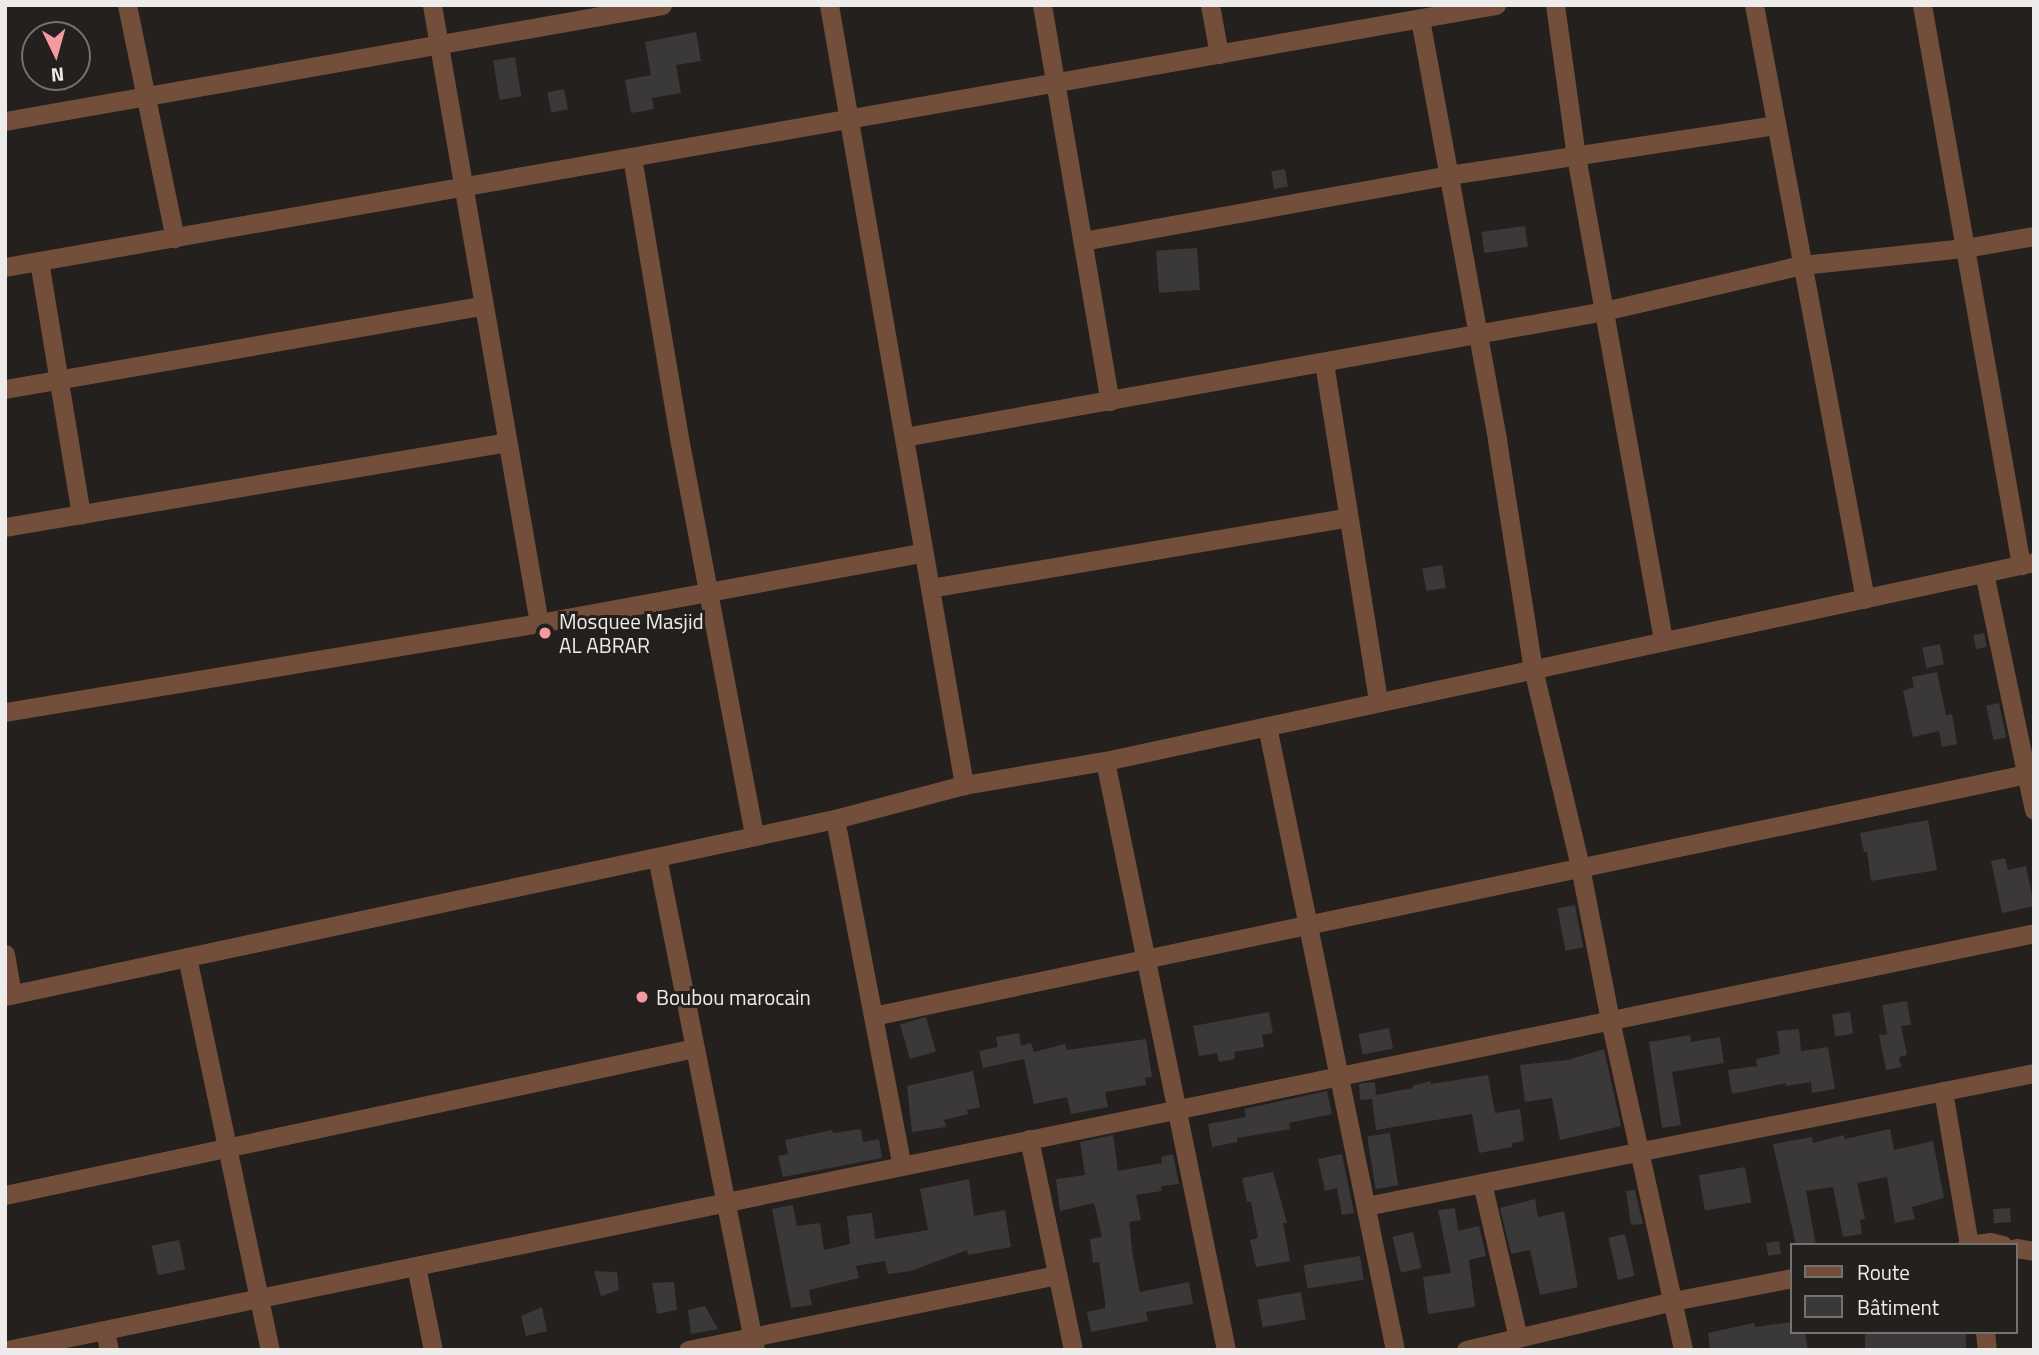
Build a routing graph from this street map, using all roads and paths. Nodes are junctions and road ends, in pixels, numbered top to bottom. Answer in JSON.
{"nodes":[{"id":1,"x":127,"y":5,"type":"edge"},
{"id":2,"x":432,"y":5,"type":"edge"},
{"id":3,"x":662,"y":5,"type":"edge"},
{"id":4,"x":829,"y":5,"type":"edge"},
{"id":5,"x":1042,"y":5,"type":"edge"},
{"id":6,"x":1210,"y":5,"type":"edge"},
{"id":7,"x":1495,"y":5,"type":"edge"},
{"id":8,"x":1555,"y":5,"type":"edge"},
{"id":9,"x":1754,"y":5,"type":"edge"},
{"id":10,"x":1922,"y":5,"type":"edge"},
{"id":11,"x":1420,"y":19,"type":"junction"},
{"id":12,"x":439,"y":44,"type":"junction"},
{"id":13,"x":1219,"y":54,"type":"junction"},
{"id":14,"x":1055,"y":83,"type":"junction"},
{"id":15,"x":146,"y":96,"type":"junction"},
{"id":16,"x":849,"y":119,"type":"junction"},
{"id":17,"x":5,"y":121,"type":"edge"},
{"id":18,"x":1776,"y":125,"type":"junction"},
{"id":19,"x":1576,"y":156,"type":"junction"},
{"id":20,"x":632,"y":157,"type":"junction"},
{"id":21,"x":1449,"y":175,"type":"junction"},
{"id":22,"x":463,"y":187,"type":"junction"},
{"id":23,"x":2034,"y":236,"type":"edge"},
{"id":24,"x":175,"y":237,"type":"junction"},
{"id":25,"x":1083,"y":241,"type":"junction"},
{"id":26,"x":1965,"y":248,"type":"junction"},
{"id":27,"x":39,"y":261,"type":"junction"},
{"id":28,"x":1802,"y":265,"type":"junction"},
{"id":29,"x":5,"y":267,"type":"edge"},
{"id":30,"x":484,"y":305,"type":"junction"},
{"id":31,"x":1604,"y":311,"type":"junction"},
{"id":32,"x":1478,"y":334,"type":"junction"},
{"id":33,"x":1324,"y":363,"type":"junction"},
{"id":34,"x":58,"y":380,"type":"junction"},
{"id":35,"x":5,"y":389,"type":"edge"},
{"id":36,"x":1110,"y":401,"type":"junction"},
{"id":37,"x":904,"y":437,"type":"junction"},
{"id":38,"x":508,"y":442,"type":"junction"},
{"id":39,"x":81,"y":514,"type":"junction"},
{"id":40,"x":1348,"y":517,"type":"junction"},
{"id":41,"x":5,"y":527,"type":"edge"},
{"id":42,"x":924,"y":552,"type":"junction"},
{"id":43,"x":2027,"y":564,"type":"edge"},
{"id":44,"x":1984,"y":573,"type":"junction"},
{"id":45,"x":930,"y":588,"type":"junction"},
{"id":46,"x":709,"y":592,"type":"junction"},
{"id":47,"x":1864,"y":599,"type":"junction"},
{"id":48,"x":539,"y":623,"type":"junction"},
{"id":49,"x":1664,"y":641,"type":"junction"},
{"id":50,"x":1533,"y":670,"type":"junction"},
{"id":51,"x":1378,"y":702,"type":"junction"},
{"id":52,"x":5,"y":712,"type":"edge"},
{"id":53,"x":1267,"y":726,"type":"junction"},
{"id":54,"x":1105,"y":761,"type":"junction"},
{"id":55,"x":2026,"y":774,"type":"junction"},
{"id":56,"x":964,"y":785,"type":"junction"},
{"id":57,"x":2034,"y":810,"type":"edge"},
{"id":58,"x":835,"y":819,"type":"junction"},
{"id":59,"x":754,"y":836,"type":"junction"},
{"id":60,"x":657,"y":857,"type":"junction"},
{"id":61,"x":1580,"y":867,"type":"junction"},
{"id":62,"x":1308,"y":924,"type":"junction"},
{"id":63,"x":2034,"y":933,"type":"edge"},
{"id":64,"x":5,"y":954,"type":"edge"},
{"id":65,"x":187,"y":957,"type":"junction"},
{"id":66,"x":1146,"y":958,"type":"junction"},
{"id":67,"x":9,"y":995,"type":"edge"},
{"id":68,"x":873,"y":1016,"type":"junction"},
{"id":69,"x":1611,"y":1020,"type":"junction"},
{"id":70,"x":695,"y":1048,"type":"junction"},
{"id":71,"x":2034,"y":1073,"type":"edge"},
{"id":72,"x":1339,"y":1076,"type":"junction"},
{"id":73,"x":1943,"y":1091,"type":"junction"},
{"id":74,"x":1177,"y":1109,"type":"junction"},
{"id":75,"x":1029,"y":1139,"type":"junction"},
{"id":76,"x":227,"y":1148,"type":"junction"},
{"id":77,"x":1640,"y":1152,"type":"junction"},
{"id":78,"x":902,"y":1166,"type":"junction"},
{"id":79,"x":1482,"y":1183,"type":"junction"},
{"id":80,"x":5,"y":1195,"type":"edge"},
{"id":81,"x":726,"y":1202,"type":"junction"},
{"id":82,"x":1366,"y":1206,"type":"junction"},
{"id":83,"x":1969,"y":1243,"type":"edge"},
{"id":84,"x":416,"y":1266,"type":"junction"},
{"id":85,"x":1057,"y":1275,"type":"junction"},
{"id":86,"x":1790,"y":1278,"type":"edge"},
{"id":87,"x":259,"y":1298,"type":"junction"},
{"id":88,"x":1673,"y":1301,"type":"junction"},
{"id":89,"x":105,"y":1330,"type":"junction"},
{"id":90,"x":1518,"y":1338,"type":"junction"},
{"id":91,"x":754,"y":1343,"type":"edge"},
{"id":92,"x":7,"y":1350,"type":"edge"},
{"id":93,"x":109,"y":1350,"type":"edge"},
{"id":94,"x":270,"y":1350,"type":"edge"},
{"id":95,"x":433,"y":1350,"type":"edge"},
{"id":96,"x":688,"y":1350,"type":"edge"},
{"id":97,"x":1073,"y":1350,"type":"edge"},
{"id":98,"x":1226,"y":1350,"type":"edge"},
{"id":99,"x":1395,"y":1350,"type":"edge"},
{"id":100,"x":1466,"y":1350,"type":"edge"},
{"id":101,"x":1684,"y":1350,"type":"edge"}],
"edges":[{"from":1,"to":15,"type":"street"},
{"from":2,"to":12,"type":"street"},
{"from":3,"to":12,"type":"street"},
{"from":4,"to":16,"type":"street"},
{"from":5,"to":14,"type":"street"},
{"from":6,"to":13,"type":"street"},
{"from":7,"to":11,"type":"street"},
{"from":8,"to":19,"type":"street"},
{"from":9,"to":18,"type":"street"},
{"from":10,"to":26,"type":"street"},
{"from":11,"to":13,"type":"street"},
{"from":11,"to":21,"type":"street"},
{"from":12,"to":15,"type":"street"},
{"from":12,"to":22,"type":"street"},
{"from":13,"to":14,"type":"street"},
{"from":14,"to":16,"type":"street"},
{"from":14,"to":25,"type":"street"},
{"from":15,"to":17,"type":"street"},
{"from":15,"to":24,"type":"street"},
{"from":16,"to":20,"type":"street"},
{"from":16,"to":37,"type":"street"},
{"from":18,"to":19,"type":"street"},
{"from":18,"to":28,"type":"street"},
{"from":19,"to":21,"type":"street"},
{"from":19,"to":31,"type":"street"},
{"from":20,"to":22,"type":"street"},
{"from":20,"to":46,"type":"street"},
{"from":21,"to":25,"type":"street"},
{"from":21,"to":32,"type":"street"},
{"from":22,"to":24,"type":"street"},
{"from":22,"to":30,"type":"street"},
{"from":23,"to":26,"type":"street"},
{"from":24,"to":27,"type":"street"},
{"from":25,"to":36,"type":"street"},
{"from":26,"to":28,"type":"street"},
{"from":26,"to":43,"type":"street"},
{"from":27,"to":29,"type":"street"},
{"from":27,"to":34,"type":"street"},
{"from":28,"to":31,"type":"street"},
{"from":28,"to":47,"type":"street"},
{"from":30,"to":34,"type":"street"},
{"from":30,"to":38,"type":"street"},
{"from":31,"to":32,"type":"street"},
{"from":31,"to":49,"type":"street"},
{"from":32,"to":33,"type":"street"},
{"from":32,"to":50,"type":"street"},
{"from":33,"to":36,"type":"street"},
{"from":33,"to":40,"type":"street"},
{"from":34,"to":35,"type":"street"},
{"from":34,"to":39,"type":"street"},
{"from":36,"to":37,"type":"street"},
{"from":37,"to":42,"type":"street"},
{"from":38,"to":39,"type":"street"},
{"from":38,"to":48,"type":"street"},
{"from":39,"to":41,"type":"street"},
{"from":40,"to":45,"type":"street"},
{"from":40,"to":51,"type":"street"},
{"from":42,"to":45,"type":"street"},
{"from":42,"to":46,"type":"street"},
{"from":43,"to":44,"type":"street"},
{"from":44,"to":47,"type":"street"},
{"from":44,"to":55,"type":"street"},
{"from":45,"to":56,"type":"street"},
{"from":46,"to":48,"type":"street"},
{"from":46,"to":59,"type":"street"},
{"from":47,"to":49,"type":"street"},
{"from":48,"to":52,"type":"street"},
{"from":49,"to":50,"type":"street"},
{"from":50,"to":51,"type":"street"},
{"from":50,"to":61,"type":"street"},
{"from":51,"to":53,"type":"street"},
{"from":53,"to":54,"type":"street"},
{"from":53,"to":62,"type":"street"},
{"from":54,"to":56,"type":"street"},
{"from":54,"to":66,"type":"street"},
{"from":55,"to":57,"type":"street"},
{"from":55,"to":61,"type":"street"},
{"from":56,"to":58,"type":"street"},
{"from":58,"to":59,"type":"street"},
{"from":58,"to":68,"type":"street"},
{"from":59,"to":60,"type":"street"},
{"from":60,"to":65,"type":"street"},
{"from":60,"to":70,"type":"street"},
{"from":61,"to":62,"type":"street"},
{"from":61,"to":69,"type":"street"},
{"from":62,"to":66,"type":"street"},
{"from":62,"to":72,"type":"street"},
{"from":63,"to":69,"type":"street"},
{"from":64,"to":67,"type":"street"},
{"from":65,"to":67,"type":"street"},
{"from":65,"to":76,"type":"street"},
{"from":66,"to":68,"type":"street"},
{"from":66,"to":74,"type":"street"},
{"from":68,"to":78,"type":"street"},
{"from":69,"to":72,"type":"street"},
{"from":69,"to":77,"type":"street"},
{"from":70,"to":76,"type":"street"},
{"from":70,"to":81,"type":"street"},
{"from":71,"to":73,"type":"street"},
{"from":72,"to":74,"type":"street"},
{"from":72,"to":82,"type":"street"},
{"from":73,"to":77,"type":"street"},
{"from":73,"to":83,"type":"street"},
{"from":74,"to":75,"type":"street"},
{"from":74,"to":98,"type":"street"},
{"from":75,"to":78,"type":"street"},
{"from":75,"to":85,"type":"street"},
{"from":76,"to":80,"type":"street"},
{"from":76,"to":87,"type":"street"},
{"from":77,"to":79,"type":"street"},
{"from":77,"to":88,"type":"street"},
{"from":78,"to":81,"type":"street"},
{"from":79,"to":82,"type":"street"},
{"from":79,"to":90,"type":"street"},
{"from":81,"to":84,"type":"street"},
{"from":81,"to":91,"type":"street"},
{"from":82,"to":99,"type":"street"},
{"from":84,"to":87,"type":"street"},
{"from":84,"to":95,"type":"street"},
{"from":85,"to":91,"type":"street"},
{"from":85,"to":97,"type":"street"},
{"from":86,"to":88,"type":"street"},
{"from":87,"to":89,"type":"street"},
{"from":87,"to":94,"type":"street"},
{"from":88,"to":90,"type":"street"},
{"from":88,"to":101,"type":"street"},
{"from":89,"to":92,"type":"street"},
{"from":89,"to":93,"type":"street"},
{"from":90,"to":100,"type":"street"},
{"from":91,"to":96,"type":"street"}]}
